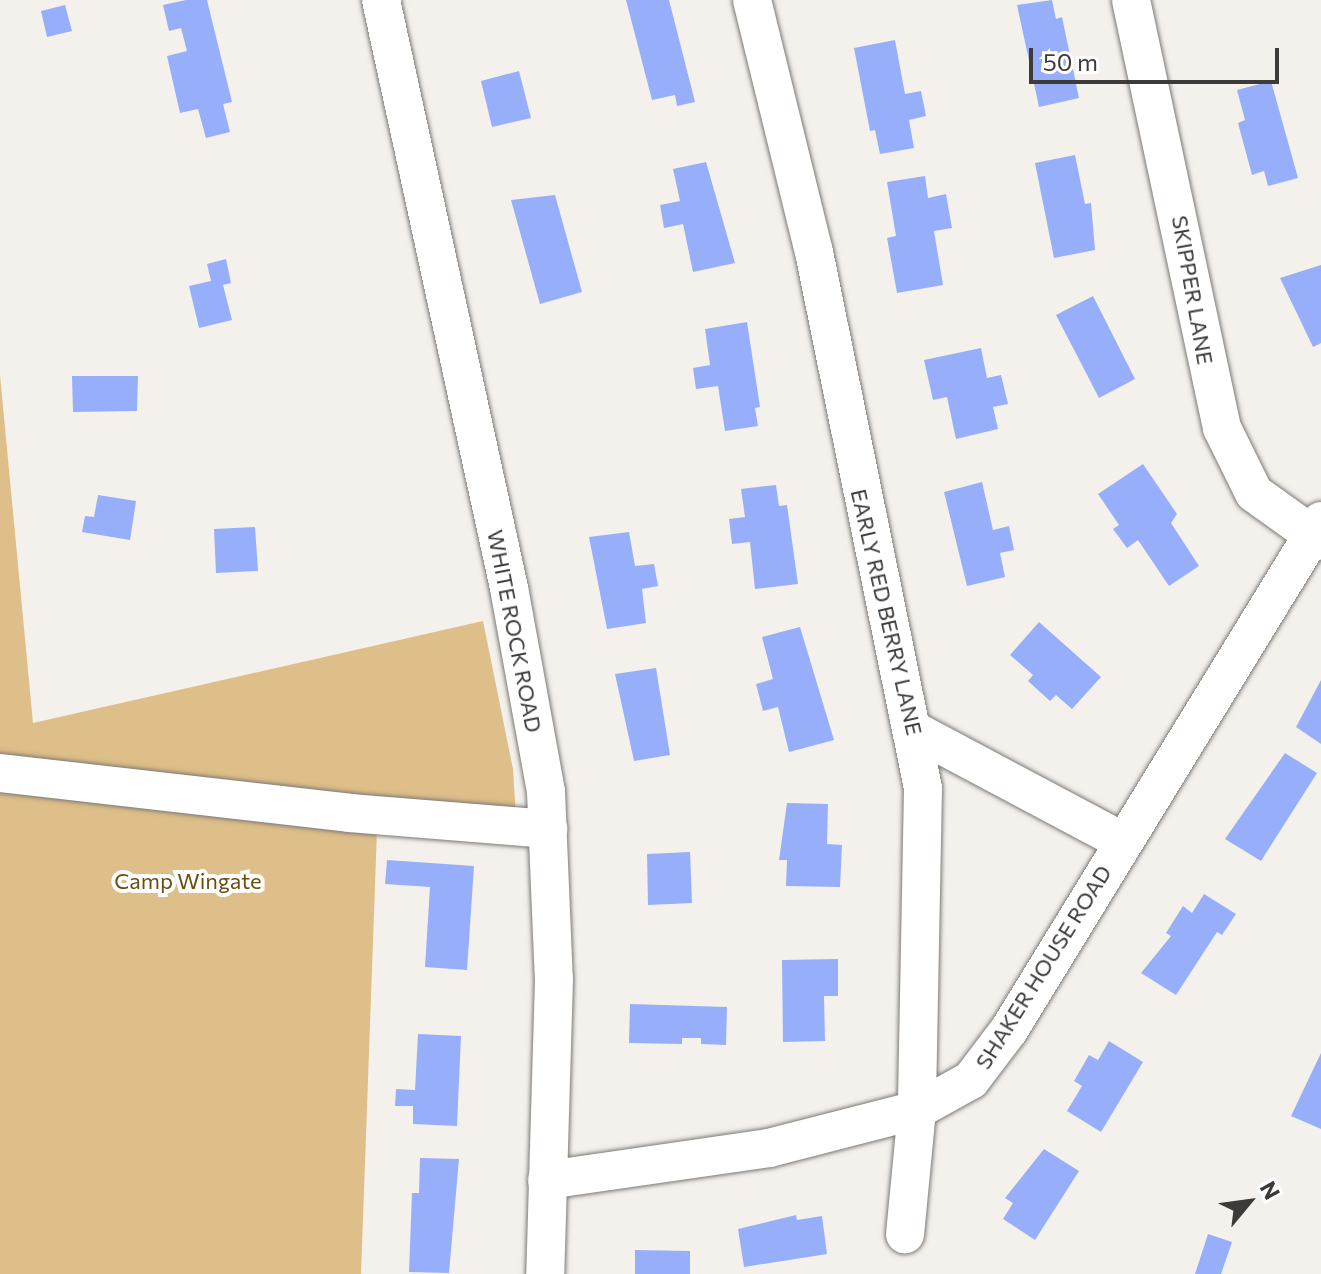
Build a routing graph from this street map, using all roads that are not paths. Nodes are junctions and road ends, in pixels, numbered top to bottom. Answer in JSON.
{"nodes":[{"id":1,"x":381,"y":0,"type":"edge"},
{"id":2,"x":752,"y":0,"type":"edge"},
{"id":3,"x":1131,"y":0,"type":"edge"},
{"id":4,"x":1318,"y":532,"type":"edge"},
{"id":5,"x":915,"y":731,"type":"junction"},
{"id":6,"x":0,"y":773,"type":"edge"},
{"id":7,"x":548,"y":829,"type":"junction"},
{"id":8,"x":1122,"y":841,"type":"junction"},
{"id":9,"x":917,"y":1110,"type":"junction"},
{"id":10,"x":547,"y":1180,"type":"junction"},
{"id":11,"x":905,"y":1234,"type":"dead end"},
{"id":12,"x":545,"y":1274,"type":"edge"}],
"edges":[{"from":1,"to":7,"type":"street","name":"WHITE ROCK ROAD"},
{"from":2,"to":5,"type":"street","name":"EARLY RED BERRY LANE"},
{"from":3,"to":4,"type":"street","name":"SKIPPER LANE"},
{"from":4,"to":8,"type":"street","name":"SHAKER HOUSE ROAD"},
{"from":5,"to":8,"type":"street"},
{"from":5,"to":9,"type":"street","name":"EARLY RED BERRY LANE"},
{"from":6,"to":7,"type":"street"},
{"from":7,"to":10,"type":"street","name":"WHITE ROCK ROAD"},
{"from":8,"to":9,"type":"street","name":"SHAKER HOUSE ROAD"},
{"from":9,"to":10,"type":"street","name":"SHAKER HOUSE ROAD"},
{"from":9,"to":11,"type":"street","name":"EARLY RED BERRY LANE"},
{"from":10,"to":12,"type":"street","name":"WHITE ROCK ROAD"}]}
